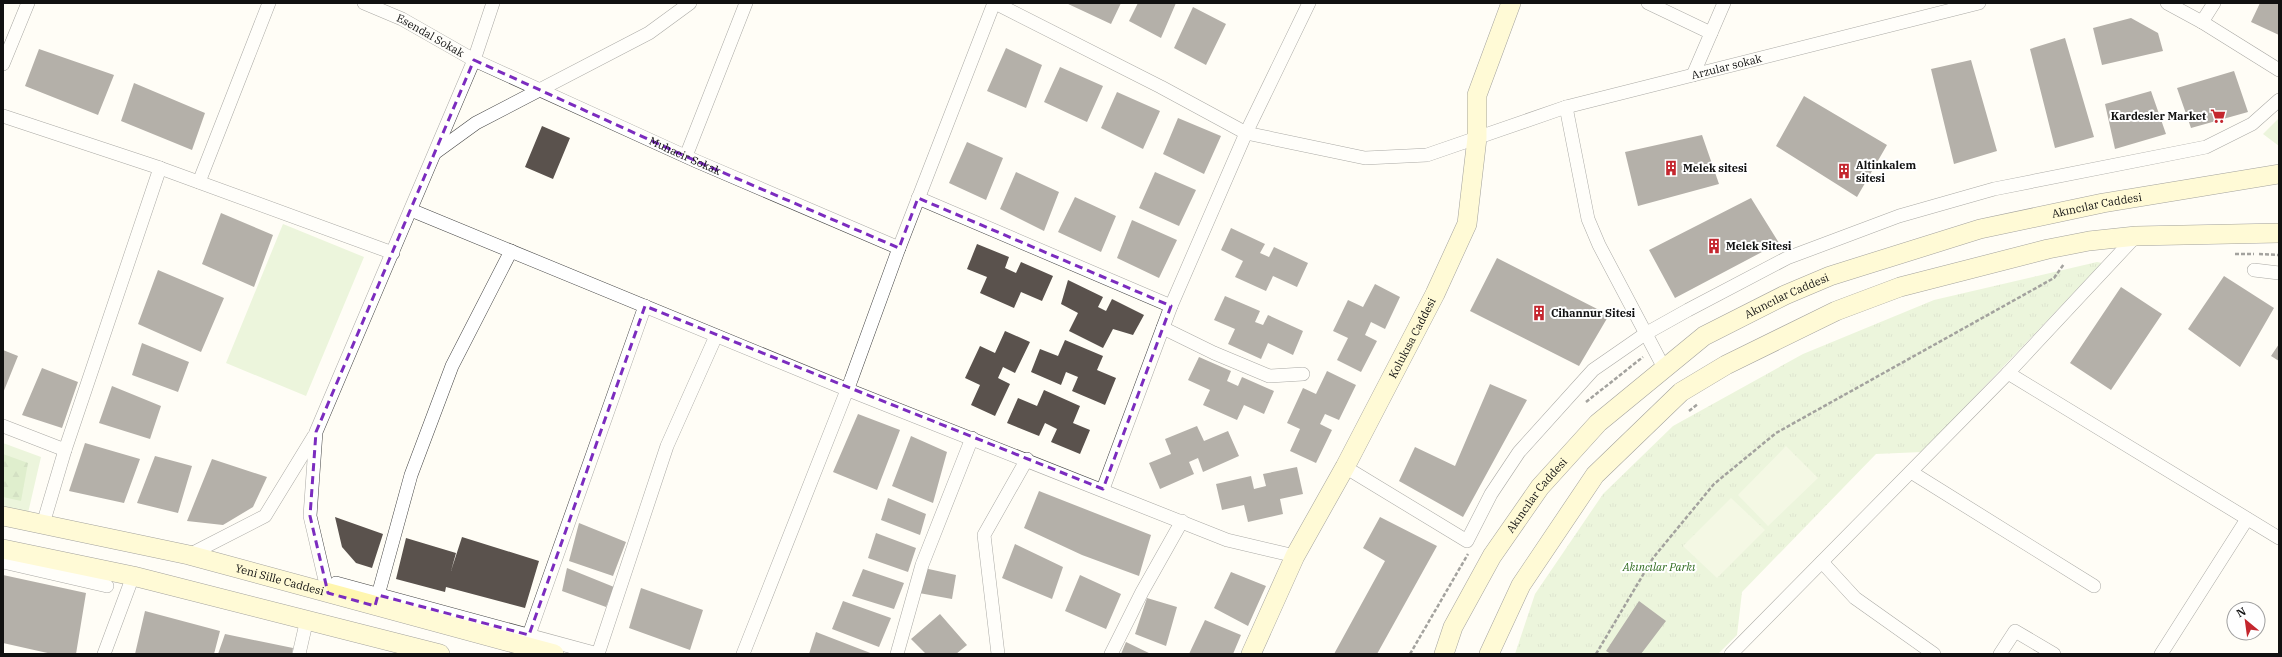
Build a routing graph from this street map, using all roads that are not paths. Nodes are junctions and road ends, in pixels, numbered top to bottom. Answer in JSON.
{"nodes":[{"id":1,"x":28,"y":3,"type":"edge"},
{"id":2,"x":269,"y":3,"type":"edge"},
{"id":3,"x":364,"y":3,"type":"edge"},
{"id":4,"x":493,"y":3,"type":"edge"},
{"id":5,"x":690,"y":3,"type":"edge"},
{"id":6,"x":746,"y":3,"type":"edge"},
{"id":7,"x":995,"y":3,"type":"edge"},
{"id":8,"x":1309,"y":3,"type":"edge"},
{"id":9,"x":1511,"y":3,"type":"edge"},
{"id":10,"x":1648,"y":3,"type":"edge"},
{"id":11,"x":1724,"y":3,"type":"edge"},
{"id":12,"x":1979,"y":3,"type":"edge"},
{"id":13,"x":2167,"y":3,"type":"edge"},
{"id":14,"x":2214,"y":3,"type":"edge"},
{"id":15,"x":2202,"y":22,"type":"junction"},
{"id":16,"x":1711,"y":33,"type":"junction"},
{"id":17,"x":474,"y":60,"type":"junction"},
{"id":18,"x":3,"y":64,"type":"edge"},
{"id":19,"x":2279,"y":70,"type":"edge"},
{"id":20,"x":1692,"y":75,"type":"junction"},
{"id":21,"x":541,"y":90,"type":"junction"},
{"id":22,"x":2279,"y":100,"type":"edge"},
{"id":23,"x":1566,"y":107,"type":"junction"},
{"id":24,"x":3,"y":116,"type":"edge"},
{"id":25,"x":1246,"y":133,"type":"junction"},
{"id":26,"x":1476,"y":138,"type":"junction"},
{"id":27,"x":436,"y":152,"type":"junction"},
{"id":28,"x":686,"y":156,"type":"junction"},
{"id":29,"x":160,"y":168,"type":"junction"},
{"id":30,"x":2279,"y":174,"type":"edge"},
{"id":31,"x":199,"y":182,"type":"junction"},
{"id":32,"x":918,"y":198,"type":"junction"},
{"id":33,"x":411,"y":210,"type":"junction"},
{"id":34,"x":2279,"y":233,"type":"edge"},
{"id":35,"x":2136,"y":236,"type":"junction"},
{"id":36,"x":899,"y":248,"type":"junction"},
{"id":37,"x":511,"y":251,"type":"junction"},
{"id":38,"x":393,"y":253,"type":"junction"},
{"id":39,"x":2254,"y":270,"type":"dead end"},
{"id":40,"x":2279,"y":273,"type":"edge"},
{"id":41,"x":645,"y":306,"type":"junction"},
{"id":42,"x":1171,"y":306,"type":"junction"},
{"id":43,"x":1163,"y":328,"type":"junction"},
{"id":44,"x":1645,"y":334,"type":"junction"},
{"id":45,"x":716,"y":336,"type":"junction"},
{"id":46,"x":1664,"y":368,"type":"junction"},
{"id":47,"x":2008,"y":373,"type":"junction"},
{"id":48,"x":1303,"y":374,"type":"dead end"},
{"id":49,"x":846,"y":389,"type":"junction"},
{"id":50,"x":3,"y":426,"type":"edge"},
{"id":51,"x":316,"y":432,"type":"junction"},
{"id":52,"x":972,"y":438,"type":"junction"},
{"id":53,"x":65,"y":450,"type":"junction"},
{"id":54,"x":1027,"y":460,"type":"junction"},
{"id":55,"x":1345,"y":467,"type":"junction"},
{"id":56,"x":1911,"y":472,"type":"junction"},
{"id":57,"x":1103,"y":489,"type":"junction"},
{"id":58,"x":3,"y":516,"type":"edge"},
{"id":59,"x":2248,"y":519,"type":"junction"},
{"id":60,"x":1182,"y":521,"type":"junction"},
{"id":61,"x":43,"y":524,"type":"junction"},
{"id":62,"x":2279,"y":538,"type":"edge"},
{"id":63,"x":3,"y":549,"type":"edge"},
{"id":64,"x":190,"y":556,"type":"junction"},
{"id":65,"x":1295,"y":556,"type":"junction"},
{"id":66,"x":3,"y":562,"type":"edge"},
{"id":67,"x":1822,"y":562,"type":"junction"},
{"id":68,"x":133,"y":576,"type":"junction"},
{"id":69,"x":107,"y":586,"type":"dead end"},
{"id":70,"x":2094,"y":586,"type":"dead end"},
{"id":71,"x":332,"y":588,"type":"junction"},
{"id":72,"x":375,"y":606,"type":"junction"},
{"id":73,"x":307,"y":619,"type":"junction"},
{"id":74,"x":1453,"y":627,"type":"junction"},
{"id":75,"x":525,"y":646,"type":"junction"},
{"id":76,"x":104,"y":654,"type":"edge"},
{"id":77,"x":299,"y":654,"type":"edge"},
{"id":78,"x":440,"y":654,"type":"edge"},
{"id":79,"x":554,"y":654,"type":"edge"},
{"id":80,"x":598,"y":654,"type":"edge"},
{"id":81,"x":743,"y":654,"type":"edge"},
{"id":82,"x":897,"y":654,"type":"edge"},
{"id":83,"x":998,"y":654,"type":"edge"},
{"id":84,"x":1111,"y":654,"type":"edge"},
{"id":85,"x":1251,"y":654,"type":"edge"},
{"id":86,"x":1433,"y":654,"type":"edge"},
{"id":87,"x":1444,"y":654,"type":"edge"},
{"id":88,"x":1489,"y":654,"type":"edge"},
{"id":89,"x":1731,"y":654,"type":"edge"},
{"id":90,"x":1934,"y":654,"type":"edge"},
{"id":91,"x":2000,"y":654,"type":"edge"},
{"id":92,"x":2054,"y":654,"type":"edge"},
{"id":93,"x":2161,"y":654,"type":"edge"}],
"edges":[{"from":1,"to":18,"type":"street"},
{"from":2,"to":31,"type":"street"},
{"from":3,"to":17,"type":"street","name":"Esendal Sokak"},
{"from":4,"to":17,"type":"street"},
{"from":5,"to":21,"type":"street"},
{"from":6,"to":28,"type":"street"},
{"from":7,"to":25,"type":"street","name":"Arzular sokak"},
{"from":7,"to":32,"type":"street"},
{"from":8,"to":25,"type":"street"},
{"from":9,"to":26,"type":"main road","name":"Kolukısa Caddesi"},
{"from":10,"to":16,"type":"street"},
{"from":11,"to":16,"type":"street"},
{"from":12,"to":20,"type":"street","name":"Arzular sokak"},
{"from":13,"to":15,"type":"street"},
{"from":14,"to":15,"type":"street"},
{"from":15,"to":19,"type":"street"},
{"from":16,"to":20,"type":"street"},
{"from":17,"to":21,"type":"street","name":"Muhacir Sokak"},
{"from":17,"to":27,"type":"street"},
{"from":20,"to":23,"type":"street","name":"Arzular sokak"},
{"from":21,"to":27,"type":"street"},
{"from":21,"to":28,"type":"street","name":"Muhacir Sokak"},
{"from":22,"to":44,"type":"street"},
{"from":23,"to":26,"type":"street","name":"Arzular sokak"},
{"from":23,"to":44,"type":"street"},
{"from":24,"to":29,"type":"street"},
{"from":25,"to":26,"type":"street","name":"Arzular sokak"},
{"from":25,"to":42,"type":"street"},
{"from":26,"to":55,"type":"main road","name":"Kolukısa Caddesi"},
{"from":27,"to":33,"type":"street"},
{"from":28,"to":36,"type":"street","name":"Muhacir Sokak"},
{"from":29,"to":31,"type":"street"},
{"from":29,"to":53,"type":"street"},
{"from":30,"to":46,"type":"main road","name":"Akıncılar Caddesi"},
{"from":31,"to":38,"type":"street"},
{"from":32,"to":36,"type":"street"},
{"from":32,"to":42,"type":"street"},
{"from":33,"to":37,"type":"street"},
{"from":33,"to":38,"type":"street"},
{"from":34,"to":35,"type":"main road"},
{"from":35,"to":47,"type":"street"},
{"from":35,"to":88,"type":"main road"},
{"from":36,"to":49,"type":"street"},
{"from":37,"to":41,"type":"street"},
{"from":37,"to":72,"type":"street"},
{"from":38,"to":51,"type":"street"},
{"from":39,"to":40,"type":"street"},
{"from":41,"to":45,"type":"street"},
{"from":41,"to":75,"type":"street"},
{"from":42,"to":43,"type":"street"},
{"from":43,"to":48,"type":"street"},
{"from":43,"to":57,"type":"street"},
{"from":44,"to":46,"type":"street"},
{"from":44,"to":55,"type":"street"},
{"from":45,"to":49,"type":"street"},
{"from":45,"to":80,"type":"street"},
{"from":46,"to":74,"type":"main road","name":"Akıncılar Caddesi"},
{"from":47,"to":56,"type":"street"},
{"from":47,"to":59,"type":"street"},
{"from":49,"to":52,"type":"street"},
{"from":49,"to":81,"type":"street"},
{"from":50,"to":53,"type":"street"},
{"from":51,"to":64,"type":"street"},
{"from":51,"to":71,"type":"street"},
{"from":52,"to":54,"type":"street"},
{"from":52,"to":82,"type":"street"},
{"from":53,"to":61,"type":"street"},
{"from":54,"to":57,"type":"street"},
{"from":54,"to":83,"type":"street"},
{"from":55,"to":65,"type":"main road","name":"Kolukısa Caddesi"},
{"from":56,"to":67,"type":"street"},
{"from":56,"to":70,"type":"street"},
{"from":57,"to":60,"type":"street"},
{"from":58,"to":61,"type":"main road","name":"Yeni Sille Caddesi"},
{"from":59,"to":62,"type":"street"},
{"from":59,"to":93,"type":"street"},
{"from":60,"to":65,"type":"street"},
{"from":60,"to":84,"type":"street"},
{"from":61,"to":64,"type":"main road","name":"Yeni Sille Caddesi"},
{"from":63,"to":68,"type":"main road"},
{"from":64,"to":71,"type":"main road","name":"Yeni Sille Caddesi"},
{"from":65,"to":85,"type":"main road","name":"Kolukısa Caddesi"},
{"from":66,"to":69,"type":"street"},
{"from":67,"to":89,"type":"street"},
{"from":67,"to":90,"type":"street"},
{"from":68,"to":73,"type":"main road"},
{"from":68,"to":76,"type":"street"},
{"from":71,"to":72,"type":"main road","name":"Yeni Sille Caddesi"},
{"from":71,"to":80,"type":"street"},
{"from":72,"to":75,"type":"main road","name":"Yeni Sille Caddesi"},
{"from":73,"to":77,"type":"street"},
{"from":73,"to":78,"type":"main road"},
{"from":74,"to":86,"type":"main road"},
{"from":74,"to":87,"type":"main road","name":"Akıncılar Caddesi"},
{"from":75,"to":79,"type":"main road","name":"Yeni Sille Caddesi"},
{"from":91,"to":92,"type":"street"}]}
